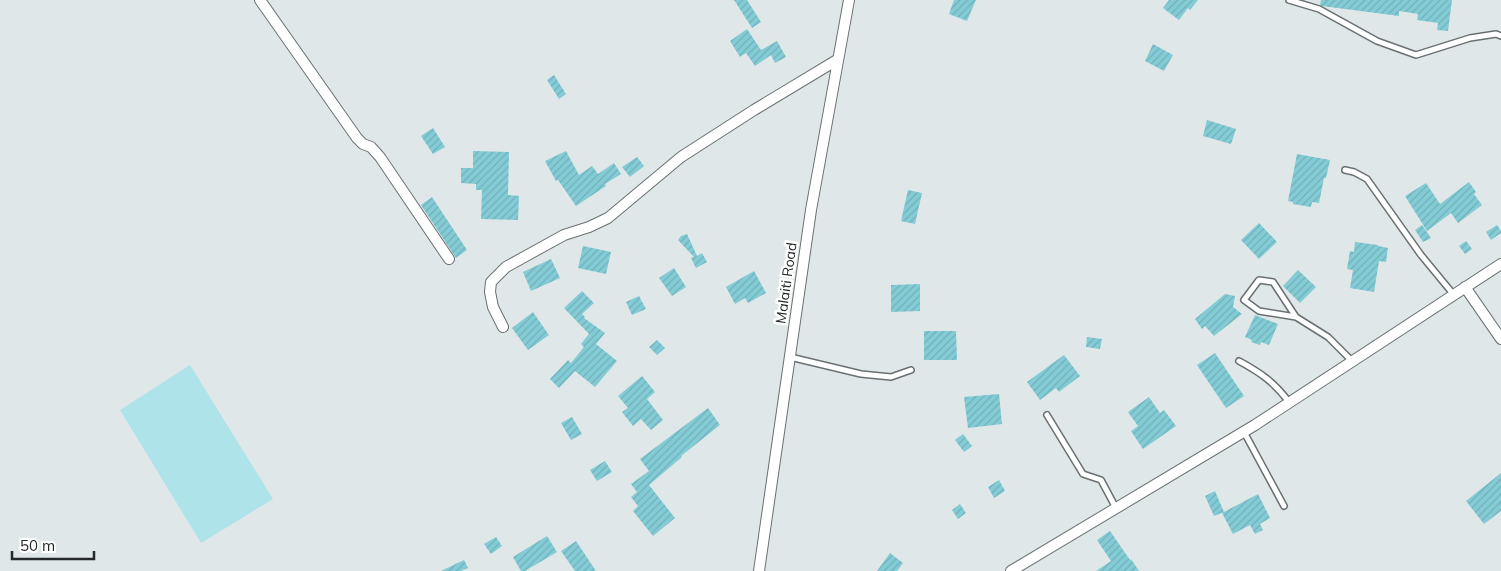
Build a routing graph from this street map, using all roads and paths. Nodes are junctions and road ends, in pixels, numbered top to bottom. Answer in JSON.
{"nodes":[{"id":1,"x":260,"y":0,"type":"edge"},
{"id":2,"x":849,"y":0,"type":"edge"},
{"id":3,"x":1289,"y":0,"type":"edge"},
{"id":4,"x":1501,"y":36,"type":"edge"},
{"id":5,"x":837,"y":60,"type":"junction"},
{"id":6,"x":1345,"y":170,"type":"dead end"},
{"id":7,"x":449,"y":259,"type":"dead end"},
{"id":8,"x":1501,"y":264,"type":"edge"},
{"id":9,"x":1465,"y":287,"type":"junction"},
{"id":10,"x":1454,"y":295,"type":"junction"},
{"id":11,"x":1296,"y":317,"type":"junction"},
{"id":12,"x":503,"y":327,"type":"dead end"},
{"id":13,"x":1501,"y":339,"type":"edge"},
{"id":14,"x":790,"y":357,"type":"junction"},
{"id":15,"x":1239,"y":360,"type":"dead end"},
{"id":16,"x":1352,"y":361,"type":"junction"},
{"id":17,"x":911,"y":370,"type":"dead end"},
{"id":18,"x":1289,"y":402,"type":"junction"},
{"id":19,"x":1047,"y":415,"type":"dead end"},
{"id":20,"x":1244,"y":432,"type":"junction"},
{"id":21,"x":1284,"y":506,"type":"dead end"},
{"id":22,"x":1116,"y":508,"type":"junction"},
{"id":23,"x":759,"y":571,"type":"edge"},
{"id":24,"x":1011,"y":571,"type":"edge"}],
"edges":[{"from":1,"to":7,"type":"street"},
{"from":2,"to":5,"type":"street","name":"Malaiti Road"},
{"from":3,"to":4,"type":"lane"},
{"from":5,"to":12,"type":"street"},
{"from":5,"to":14,"type":"street","name":"Malaiti Road"},
{"from":6,"to":10,"type":"lane"},
{"from":8,"to":9,"type":"street"},
{"from":9,"to":10,"type":"street"},
{"from":9,"to":13,"type":"street"},
{"from":10,"to":16,"type":"street"},
{"from":11,"to":11,"type":"lane"},
{"from":11,"to":16,"type":"lane"},
{"from":14,"to":17,"type":"lane"},
{"from":14,"to":23,"type":"street","name":"Malaiti Road"},
{"from":15,"to":18,"type":"lane"},
{"from":16,"to":18,"type":"street"},
{"from":18,"to":20,"type":"street"},
{"from":19,"to":22,"type":"lane"},
{"from":20,"to":21,"type":"lane"},
{"from":20,"to":22,"type":"street"},
{"from":22,"to":24,"type":"street"}]}
